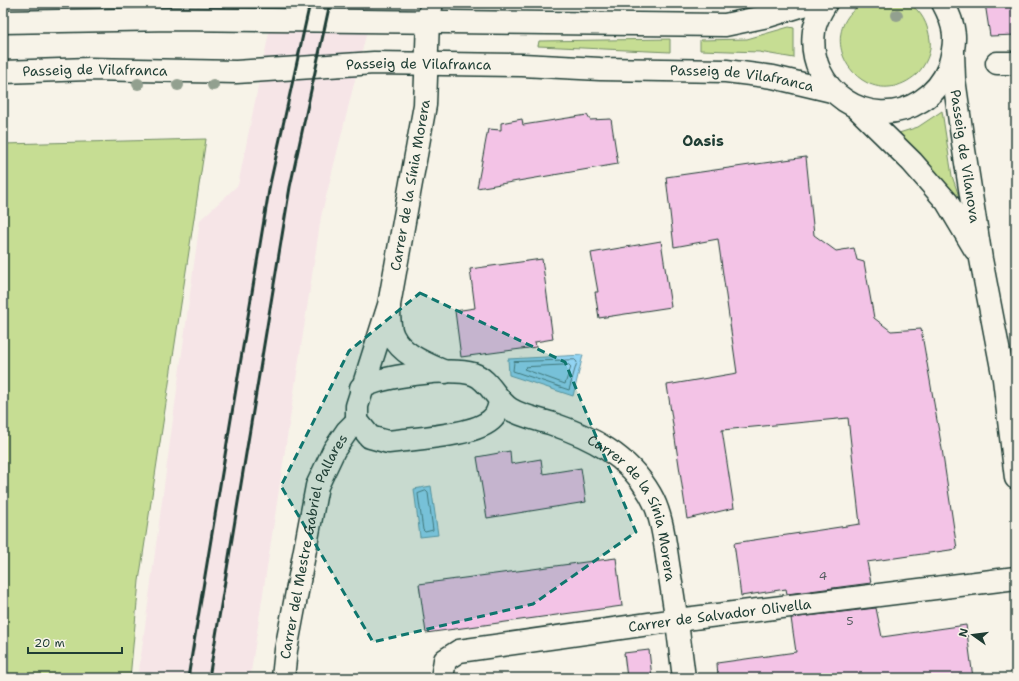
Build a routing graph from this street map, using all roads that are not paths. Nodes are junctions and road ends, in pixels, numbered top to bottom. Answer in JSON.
{"nodes":[{"id":1,"x":810,"y":3,"type":"edge"},
{"id":2,"x":826,"y":3,"type":"edge"},
{"id":3,"x":946,"y":6,"type":"edge"},
{"id":4,"x":136,"y":12,"type":"edge"},
{"id":5,"x":430,"y":12,"type":"edge"},
{"id":6,"x":3,"y":22,"type":"edge"},
{"id":7,"x":953,"y":53,"type":"junction"},
{"id":8,"x":427,"y":63,"type":"junction"},
{"id":9,"x":3,"y":72,"type":"edge"},
{"id":10,"x":832,"y":92,"type":"junction"},
{"id":11,"x":857,"y":108,"type":"junction"},
{"id":12,"x":981,"y":259,"type":"junction"},
{"id":13,"x":389,"y":305,"type":"junction"},
{"id":14,"x":445,"y":372,"type":"junction"},
{"id":15,"x":1010,"y":376,"type":"edge"},
{"id":16,"x":361,"y":388,"type":"junction"},
{"id":17,"x":500,"y":401,"type":"junction"},
{"id":18,"x":357,"y":421,"type":"junction"},
{"id":19,"x":1016,"y":478,"type":"edge"},
{"id":20,"x":1016,"y":578,"type":"edge"},
{"id":21,"x":677,"y":620,"type":"junction"},
{"id":22,"x":283,"y":678,"type":"edge"},
{"id":23,"x":442,"y":678,"type":"edge"},
{"id":24,"x":684,"y":678,"type":"edge"}],
"edges":[{"from":1,"to":5,"type":"street"},
{"from":2,"to":10,"type":"street"},
{"from":3,"to":7,"type":"street"},
{"from":4,"to":5,"type":"street"},
{"from":4,"to":6,"type":"street"},
{"from":5,"to":8,"type":"street","name":"Carrer de la Sínia Morera"},
{"from":7,"to":11,"type":"street"},
{"from":7,"to":12,"type":"street","name":"Passeig de Vilanova"},
{"from":8,"to":9,"type":"street","name":"Passeig de Vilafranca"},
{"from":8,"to":10,"type":"street","name":"Passeig de Vilafranca"},
{"from":8,"to":13,"type":"street","name":"Carrer de la Sínia Morera"},
{"from":10,"to":11,"type":"street"},
{"from":11,"to":12,"type":"street","name":"Passeig de Vilanova"},
{"from":12,"to":15,"type":"street","name":"Passeig de Vilanova"},
{"from":13,"to":14,"type":"street","name":"Carrer de la Sínia Morera"},
{"from":13,"to":16,"type":"street","name":"Carrer de la Sínia Morera"},
{"from":14,"to":16,"type":"street","name":"Carrer de la Sínia Morera"},
{"from":14,"to":17,"type":"street","name":"Carrer de la Sínia Morera"},
{"from":15,"to":19,"type":"street","name":"Passeig de Vilanova"},
{"from":16,"to":18,"type":"street","name":"Carrer de la Sínia Morera"},
{"from":17,"to":18,"type":"street"},
{"from":17,"to":21,"type":"street","name":"Carrer de la Sínia Morera"},
{"from":18,"to":22,"type":"street","name":"Carrer del Mestre Gabriel Pallares"},
{"from":20,"to":21,"type":"street","name":"Carrer de Salvador Olivella"},
{"from":21,"to":23,"type":"street","name":"Carrer de Salvador Olivella"},
{"from":21,"to":24,"type":"street","name":"Carrer de la Sínia Morera"}]}
